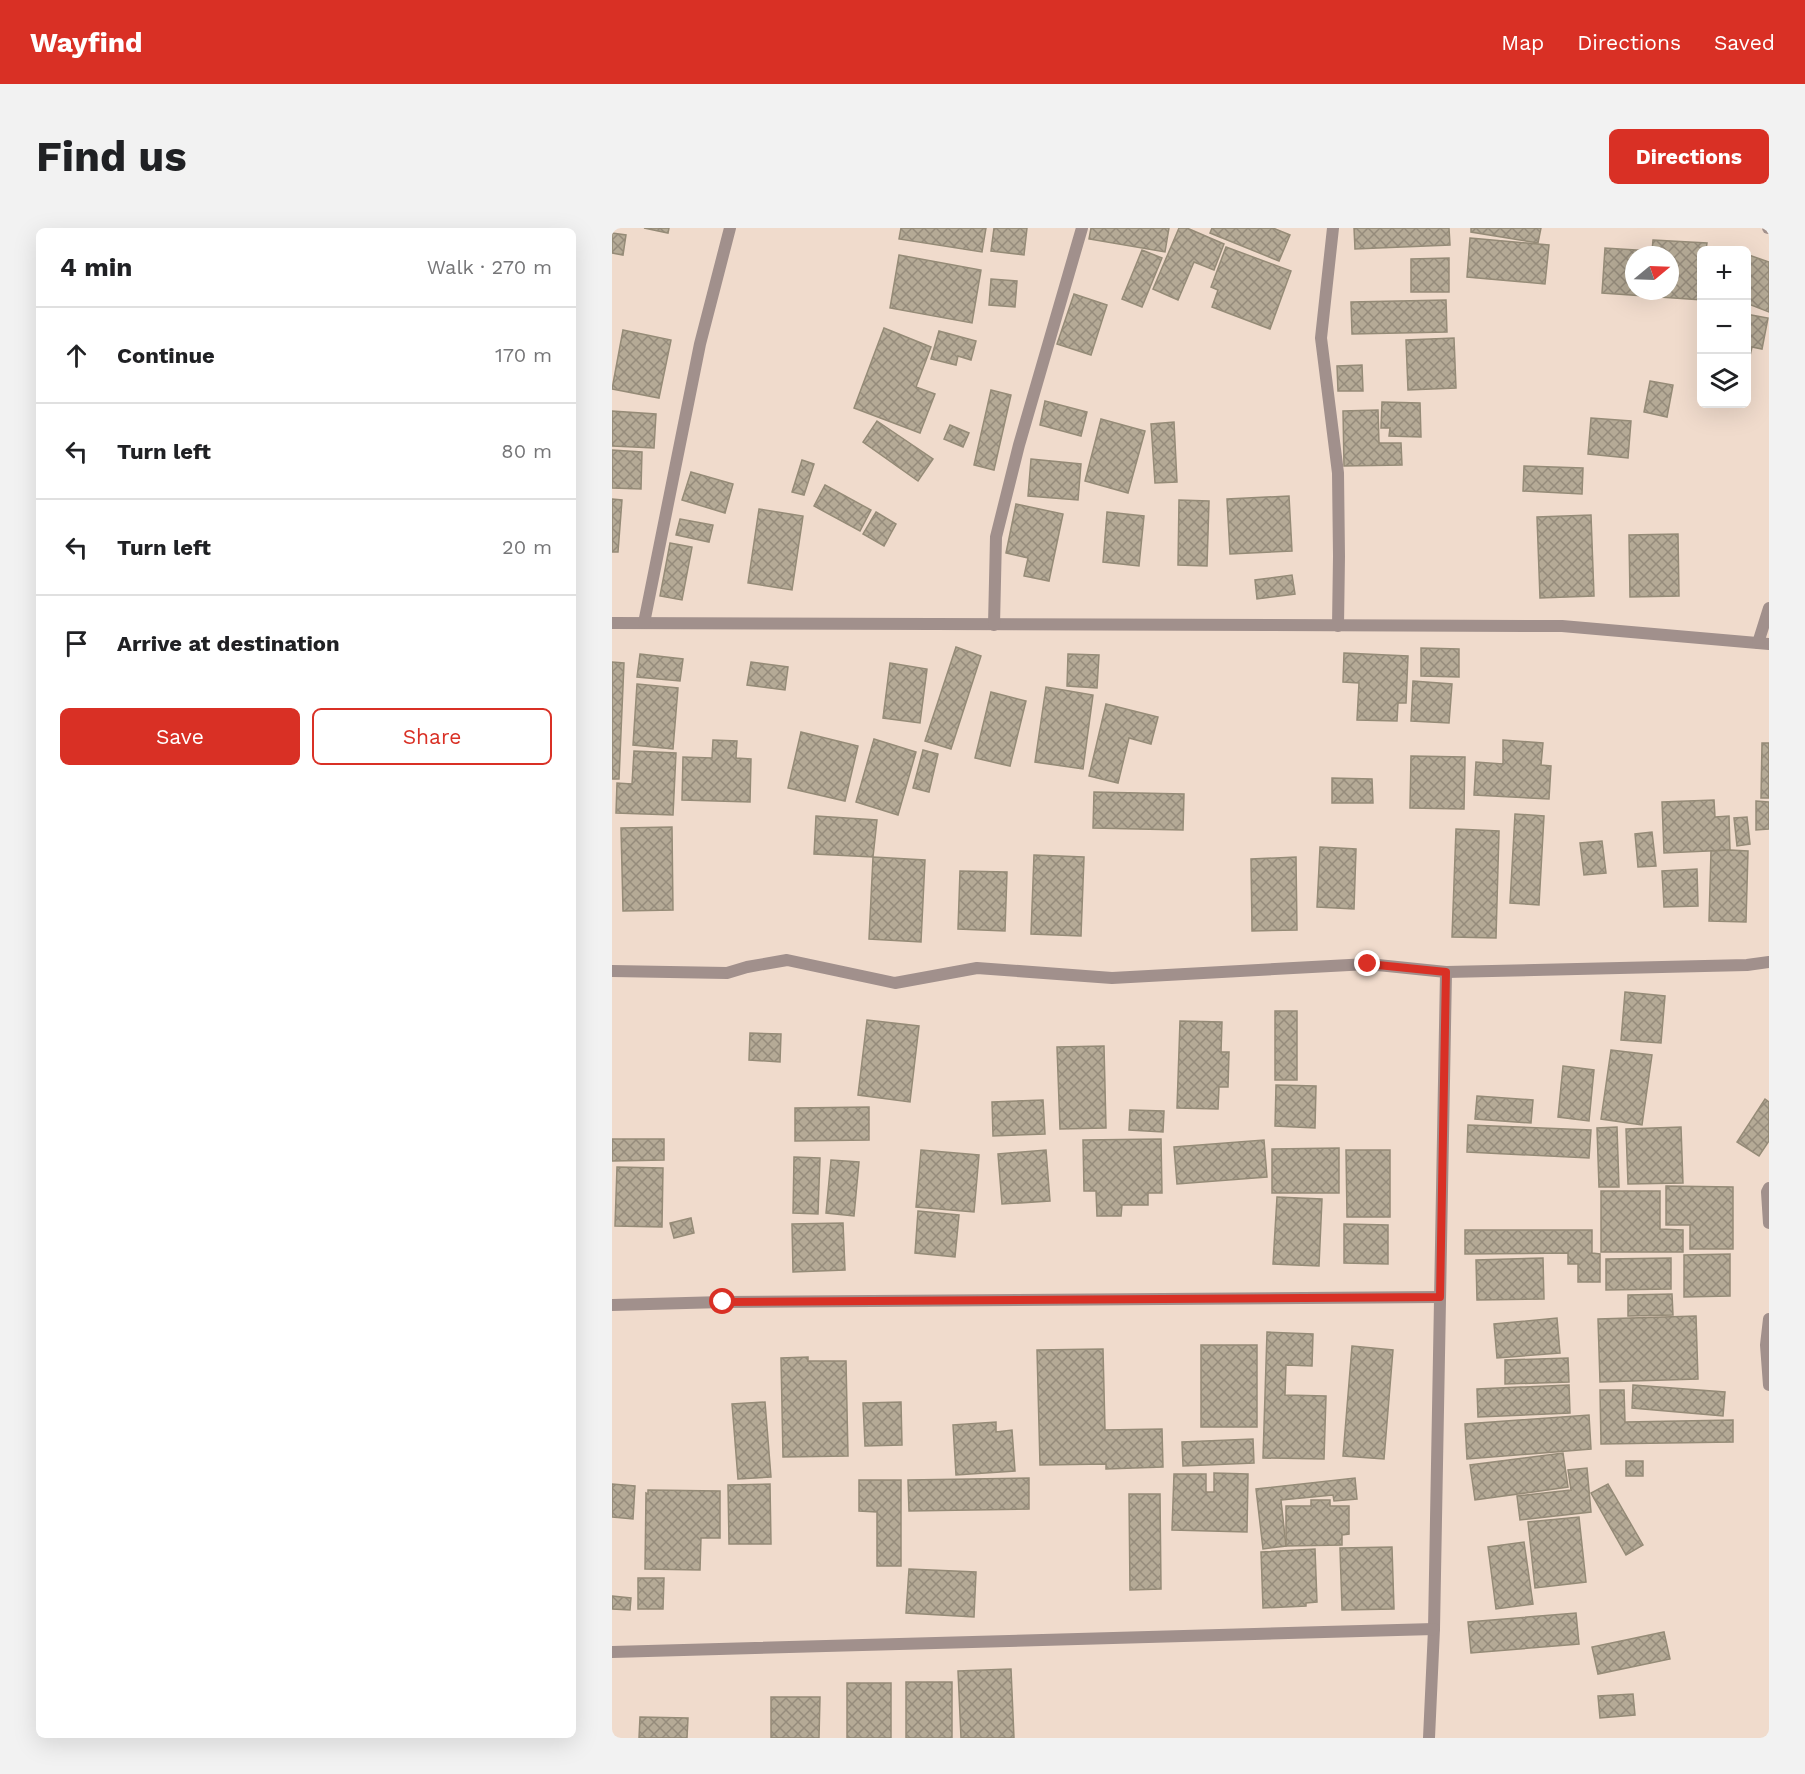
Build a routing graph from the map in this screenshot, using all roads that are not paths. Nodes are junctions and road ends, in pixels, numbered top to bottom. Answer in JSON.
{"nodes":[{"id":1,"x":730,"y":228,"type":"edge"},
{"id":2,"x":1082,"y":228,"type":"edge"},
{"id":3,"x":1333,"y":228,"type":"edge"},
{"id":4,"x":1769,"y":608,"type":"edge"},
{"id":5,"x":612,"y":623,"type":"edge"},
{"id":6,"x":644,"y":623,"type":"junction"},
{"id":7,"x":994,"y":625,"type":"junction"},
{"id":8,"x":1338,"y":626,"type":"junction"},
{"id":9,"x":1763,"y":643,"type":"edge"},
{"id":10,"x":1769,"y":962,"type":"edge"},
{"id":11,"x":612,"y":971,"type":"edge"},
{"id":12,"x":1446,"y":972,"type":"junction"},
{"id":13,"x":1769,"y":1188,"type":"edge"},
{"id":14,"x":1769,"y":1223,"type":"edge"},
{"id":15,"x":1440,"y":1297,"type":"junction"},
{"id":16,"x":612,"y":1305,"type":"edge"},
{"id":17,"x":1769,"y":1319,"type":"edge"},
{"id":18,"x":1769,"y":1385,"type":"edge"},
{"id":19,"x":1434,"y":1629,"type":"junction"},
{"id":20,"x":612,"y":1652,"type":"edge"},
{"id":21,"x":1429,"y":1738,"type":"edge"}],
"edges":[{"from":1,"to":6,"type":"street"},
{"from":2,"to":7,"type":"street"},
{"from":3,"to":8,"type":"street"},
{"from":4,"to":9,"type":"street"},
{"from":5,"to":6,"type":"street"},
{"from":6,"to":7,"type":"street"},
{"from":7,"to":8,"type":"street"},
{"from":8,"to":9,"type":"street"},
{"from":10,"to":12,"type":"street"},
{"from":11,"to":12,"type":"street"},
{"from":12,"to":15,"type":"street"},
{"from":13,"to":14,"type":"street"},
{"from":15,"to":16,"type":"street"},
{"from":15,"to":19,"type":"street"},
{"from":17,"to":18,"type":"street"},
{"from":19,"to":20,"type":"street"},
{"from":19,"to":21,"type":"street"}]}
